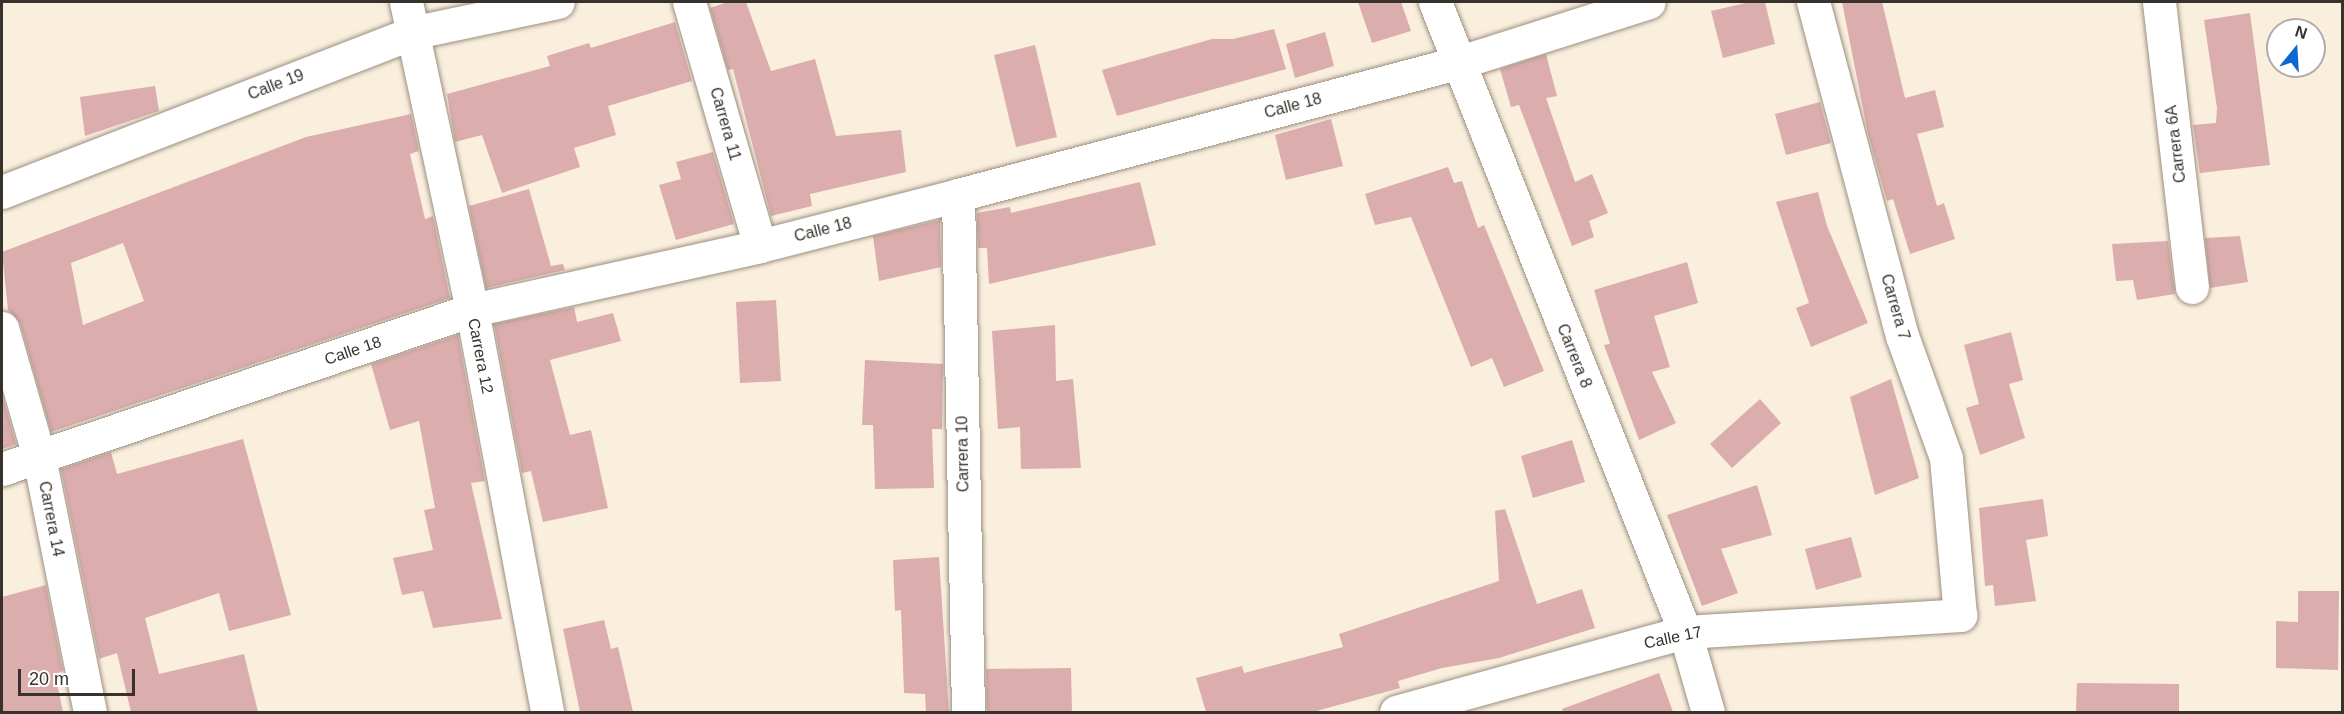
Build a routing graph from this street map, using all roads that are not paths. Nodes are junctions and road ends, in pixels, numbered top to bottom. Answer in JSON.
{"nodes":[{"id":1,"x":406,"y":2,"type":"edge"},
{"id":2,"x":558,"y":2,"type":"edge"},
{"id":3,"x":690,"y":2,"type":"edge"},
{"id":4,"x":1435,"y":2,"type":"edge"},
{"id":5,"x":1649,"y":2,"type":"edge"},
{"id":6,"x":1814,"y":2,"type":"edge"},
{"id":7,"x":2159,"y":2,"type":"edge"},
{"id":8,"x":411,"y":33,"type":"junction"},
{"id":9,"x":1457,"y":63,"type":"junction"},
{"id":10,"x":2,"y":192,"type":"edge"},
{"id":11,"x":958,"y":195,"type":"junction"},
{"id":12,"x":760,"y":246,"type":"junction"},
{"id":13,"x":2192,"y":286,"type":"dead end"},
{"id":14,"x":472,"y":310,"type":"junction"},
{"id":15,"x":2,"y":328,"type":"edge"},
{"id":16,"x":39,"y":457,"type":"junction"},
{"id":17,"x":2,"y":469,"type":"edge"},
{"id":18,"x":1960,"y":615,"type":"joint"},
{"id":19,"x":1684,"y":632,"type":"junction"},
{"id":20,"x":90,"y":712,"type":"edge"},
{"id":21,"x":547,"y":712,"type":"edge"},
{"id":22,"x":968,"y":712,"type":"edge"},
{"id":23,"x":1396,"y":712,"type":"edge"},
{"id":24,"x":1708,"y":712,"type":"edge"}],
"edges":[{"from":1,"to":8,"type":"street","name":"Carrera 12"},
{"from":2,"to":8,"type":"street","name":"Calle 19"},
{"from":3,"to":12,"type":"street","name":"Carrera 11"},
{"from":4,"to":9,"type":"street","name":"Carrera 8"},
{"from":5,"to":9,"type":"street","name":"Calle 18"},
{"from":6,"to":18,"type":"street","name":"Carrera 7"},
{"from":7,"to":13,"type":"street","name":"Carrera 6A"},
{"from":8,"to":10,"type":"street","name":"Calle 19"},
{"from":8,"to":14,"type":"street","name":"Carrera 12"},
{"from":9,"to":11,"type":"street","name":"Calle 18"},
{"from":9,"to":19,"type":"street","name":"Carrera 8"},
{"from":11,"to":12,"type":"street","name":"Calle 18"},
{"from":11,"to":22,"type":"street","name":"Carrera 10"},
{"from":12,"to":14,"type":"street","name":"Calle 18"},
{"from":14,"to":16,"type":"street","name":"Calle 18"},
{"from":14,"to":21,"type":"street","name":"Carrera 12"},
{"from":15,"to":16,"type":"street","name":"Carrera 14"},
{"from":16,"to":17,"type":"street","name":"Calle 18"},
{"from":16,"to":20,"type":"street","name":"Carrera 14"},
{"from":18,"to":19,"type":"street","name":"Calle 17"},
{"from":19,"to":23,"type":"street","name":"Calle 17"},
{"from":19,"to":24,"type":"street","name":"Carrera 8"}]}
